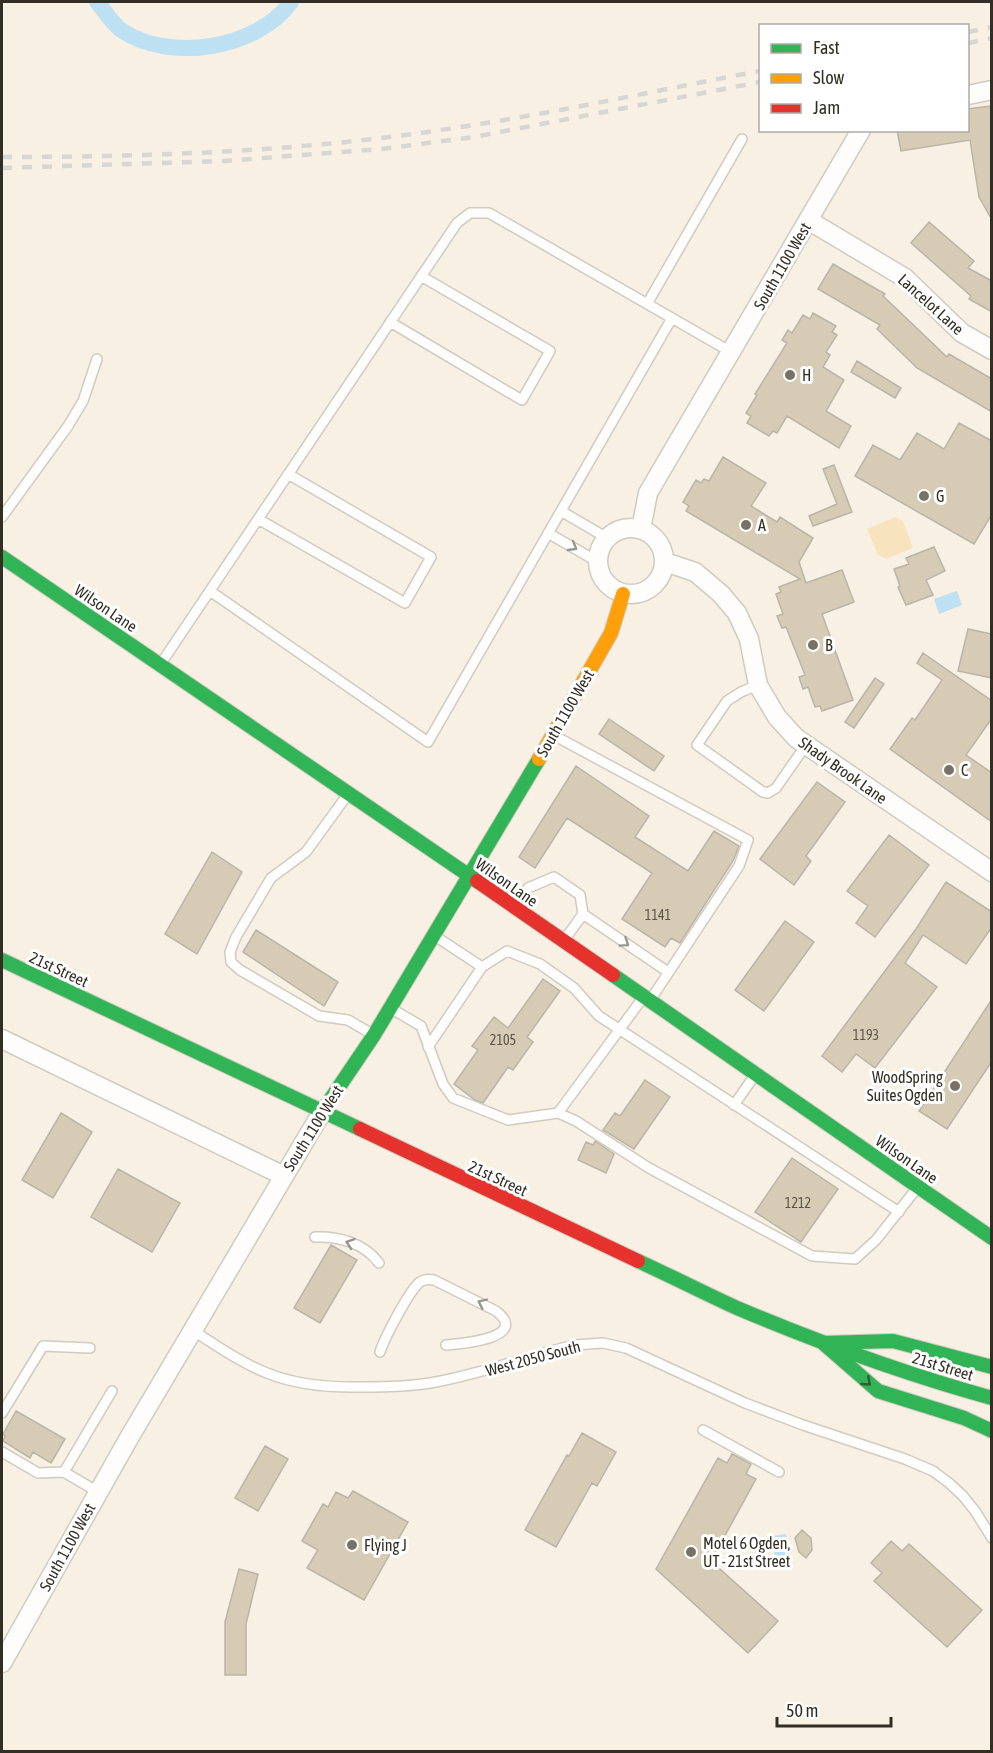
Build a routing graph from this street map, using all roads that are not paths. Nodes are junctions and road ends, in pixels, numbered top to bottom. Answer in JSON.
{"nodes":[{"id":1,"x":992,"y":90,"type":"edge"},
{"id":2,"x":969,"y":95,"type":"edge"},
{"id":3,"x":860,"y":132,"type":"edge"},
{"id":4,"x":742,"y":139,"type":"dead end"},
{"id":5,"x":808,"y":220,"type":"junction"},
{"id":6,"x":421,"y":276,"type":"junction"},
{"id":7,"x":647,"y":304,"type":"junction"},
{"id":8,"x":672,"y":318,"type":"junction"},
{"id":9,"x":390,"y":322,"type":"junction"},
{"id":10,"x":992,"y":350,"type":"edge"},
{"id":11,"x":731,"y":352,"type":"junction"},
{"id":12,"x":97,"y":359,"type":"dead end"},
{"id":13,"x":288,"y":474,"type":"junction"},
{"id":14,"x":561,"y":511,"type":"junction"},
{"id":15,"x":2,"y":517,"type":"edge"},
{"id":16,"x":258,"y":519,"type":"junction"},
{"id":17,"x":641,"y":529,"type":"junction"},
{"id":18,"x":548,"y":533,"type":"junction"},
{"id":19,"x":607,"y":538,"type":"junction"},
{"id":20,"x":2,"y":557,"type":"edge"},
{"id":21,"x":598,"y":562,"type":"junction"},
{"id":22,"x":665,"y":562,"type":"junction"},
{"id":23,"x":210,"y":591,"type":"junction"},
{"id":24,"x":623,"y":594,"type":"junction"},
{"id":25,"x":160,"y":665,"type":"junction"},
{"id":26,"x":758,"y":685,"type":"junction"},
{"id":27,"x":553,"y":735,"type":"junction"},
{"id":28,"x":806,"y":745,"type":"junction"},
{"id":29,"x":349,"y":794,"type":"junction"},
{"id":30,"x":992,"y":873,"type":"edge"},
{"id":31,"x":469,"y":875,"type":"junction"},
{"id":32,"x":516,"y":908,"type":"junction"},
{"id":33,"x":583,"y":914,"type":"junction"},
{"id":34,"x":433,"y":935,"type":"junction"},
{"id":35,"x":563,"y":941,"type":"junction"},
{"id":36,"x":2,"y":960,"type":"edge"},
{"id":37,"x":482,"y":967,"type":"junction"},
{"id":38,"x":668,"y":972,"type":"junction"},
{"id":39,"x":647,"y":999,"type":"junction"},
{"id":40,"x":390,"y":1008,"type":"junction"},
{"id":41,"x":620,"y":1030,"type":"junction"},
{"id":42,"x":374,"y":1035,"type":"junction"},
{"id":43,"x":2,"y":1039,"type":"edge"},
{"id":44,"x":428,"y":1047,"type":"junction"},
{"id":45,"x":755,"y":1074,"type":"junction"},
{"id":46,"x":734,"y":1105,"type":"junction"},
{"id":47,"x":322,"y":1112,"type":"junction"},
{"id":48,"x":558,"y":1113,"type":"junction"},
{"id":49,"x":284,"y":1176,"type":"junction"},
{"id":50,"x":918,"y":1187,"type":"junction"},
{"id":51,"x":899,"y":1212,"type":"junction"},
{"id":52,"x":315,"y":1237,"type":"dead end"},
{"id":53,"x":992,"y":1238,"type":"edge"},
{"id":54,"x":379,"y":1263,"type":"dead end"},
{"id":55,"x":192,"y":1330,"type":"junction"},
{"id":56,"x":823,"y":1343,"type":"junction"},
{"id":57,"x":446,"y":1345,"type":"dead end"},
{"id":58,"x":90,"y":1348,"type":"dead end"},
{"id":59,"x":380,"y":1352,"type":"dead end"},
{"id":60,"x":992,"y":1367,"type":"edge"},
{"id":61,"x":112,"y":1390,"type":"dead end"},
{"id":62,"x":992,"y":1398,"type":"edge"},
{"id":63,"x":2,"y":1413,"type":"edge"},
{"id":64,"x":703,"y":1430,"type":"dead end"},
{"id":65,"x":992,"y":1431,"type":"edge"},
{"id":66,"x":2,"y":1452,"type":"edge"},
{"id":67,"x":64,"y":1472,"type":"junction"},
{"id":68,"x":779,"y":1472,"type":"dead end"},
{"id":69,"x":98,"y":1492,"type":"junction"},
{"id":70,"x":992,"y":1538,"type":"edge"},
{"id":71,"x":2,"y":1663,"type":"edge"}],
"edges":[{"from":1,"to":2,"type":"street"},
{"from":3,"to":5,"type":"street","name":"South 1100 West"},
{"from":4,"to":7,"type":"lane"},
{"from":5,"to":10,"type":"street","name":"Lancelot Lane"},
{"from":5,"to":11,"type":"street","name":"South 1100 West"},
{"from":6,"to":7,"type":"lane"},
{"from":6,"to":9,"type":"lane"},
{"from":6,"to":9,"type":"lane"},
{"from":7,"to":8,"type":"lane"},
{"from":8,"to":11,"type":"lane"},
{"from":8,"to":14,"type":"lane"},
{"from":9,"to":13,"type":"lane"},
{"from":11,"to":17,"type":"street","name":"South 1100 West"},
{"from":12,"to":15,"type":"lane"},
{"from":13,"to":16,"type":"lane"},
{"from":13,"to":16,"type":"lane"},
{"from":14,"to":18,"type":"lane"},
{"from":14,"to":19,"type":"lane"},
{"from":16,"to":23,"type":"lane"},
{"from":17,"to":19,"type":"street"},
{"from":17,"to":22,"type":"street"},
{"from":18,"to":21,"type":"lane","one_way":true},
{"from":18,"to":23,"type":"lane"},
{"from":19,"to":21,"type":"street"},
{"from":20,"to":25,"type":"main road","name":"Wilson Lane"},
{"from":21,"to":24,"type":"street"},
{"from":22,"to":24,"type":"street"},
{"from":22,"to":26,"type":"street","name":"Shady Brook Lane"},
{"from":23,"to":25,"type":"lane"},
{"from":24,"to":27,"type":"main road","name":"South 1100 West"},
{"from":25,"to":29,"type":"main road","name":"Wilson Lane"},
{"from":26,"to":28,"type":"street","name":"Shady Brook Lane"},
{"from":26,"to":28,"type":"lane"},
{"from":27,"to":31,"type":"main road","name":"South 1100 West"},
{"from":27,"to":38,"type":"lane"},
{"from":28,"to":30,"type":"street","name":"Shady Brook Lane"},
{"from":29,"to":31,"type":"main road","name":"Wilson Lane"},
{"from":29,"to":42,"type":"lane"},
{"from":31,"to":32,"type":"main road","name":"Wilson Lane"},
{"from":31,"to":34,"type":"main road","name":"South 1100 West"},
{"from":32,"to":33,"type":"lane"},
{"from":32,"to":35,"type":"main road","name":"Wilson Lane"},
{"from":33,"to":35,"type":"lane"},
{"from":33,"to":38,"type":"lane","one_way":true},
{"from":34,"to":37,"type":"lane"},
{"from":34,"to":40,"type":"main road","name":"South 1100 West"},
{"from":35,"to":39,"type":"main road","name":"Wilson Lane"},
{"from":36,"to":47,"type":"main road","name":"21st Street"},
{"from":37,"to":41,"type":"lane"},
{"from":37,"to":44,"type":"lane"},
{"from":38,"to":39,"type":"lane"},
{"from":39,"to":41,"type":"lane"},
{"from":39,"to":45,"type":"main road","name":"Wilson Lane"},
{"from":40,"to":42,"type":"main road","name":"South 1100 West"},
{"from":40,"to":44,"type":"lane"},
{"from":41,"to":46,"type":"lane"},
{"from":41,"to":48,"type":"lane"},
{"from":42,"to":47,"type":"main road","name":"South 1100 West"},
{"from":43,"to":49,"type":"street"},
{"from":44,"to":48,"type":"lane"},
{"from":45,"to":46,"type":"lane"},
{"from":45,"to":50,"type":"main road","name":"Wilson Lane"},
{"from":46,"to":51,"type":"lane"},
{"from":47,"to":49,"type":"street","name":"South 1100 West"},
{"from":47,"to":56,"type":"main road","name":"21st Street"},
{"from":48,"to":51,"type":"lane"},
{"from":49,"to":55,"type":"street","name":"South 1100 West"},
{"from":50,"to":51,"type":"lane"},
{"from":50,"to":53,"type":"main road","name":"Wilson Lane"},
{"from":54,"to":52,"type":"lane","one_way":true},
{"from":55,"to":69,"type":"street","name":"South 1100 West"},
{"from":55,"to":70,"type":"lane","name":"West 2050 South"},
{"from":56,"to":60,"type":"main road"},
{"from":56,"to":62,"type":"main road","name":"21st Street"},
{"from":56,"to":65,"type":"main road","one_way":true},
{"from":57,"to":59,"type":"lane","one_way":true},
{"from":58,"to":63,"type":"lane"},
{"from":61,"to":67,"type":"lane"},
{"from":64,"to":68,"type":"lane"},
{"from":66,"to":67,"type":"lane"},
{"from":67,"to":69,"type":"lane"},
{"from":69,"to":71,"type":"street","name":"South 1100 West"}]}
